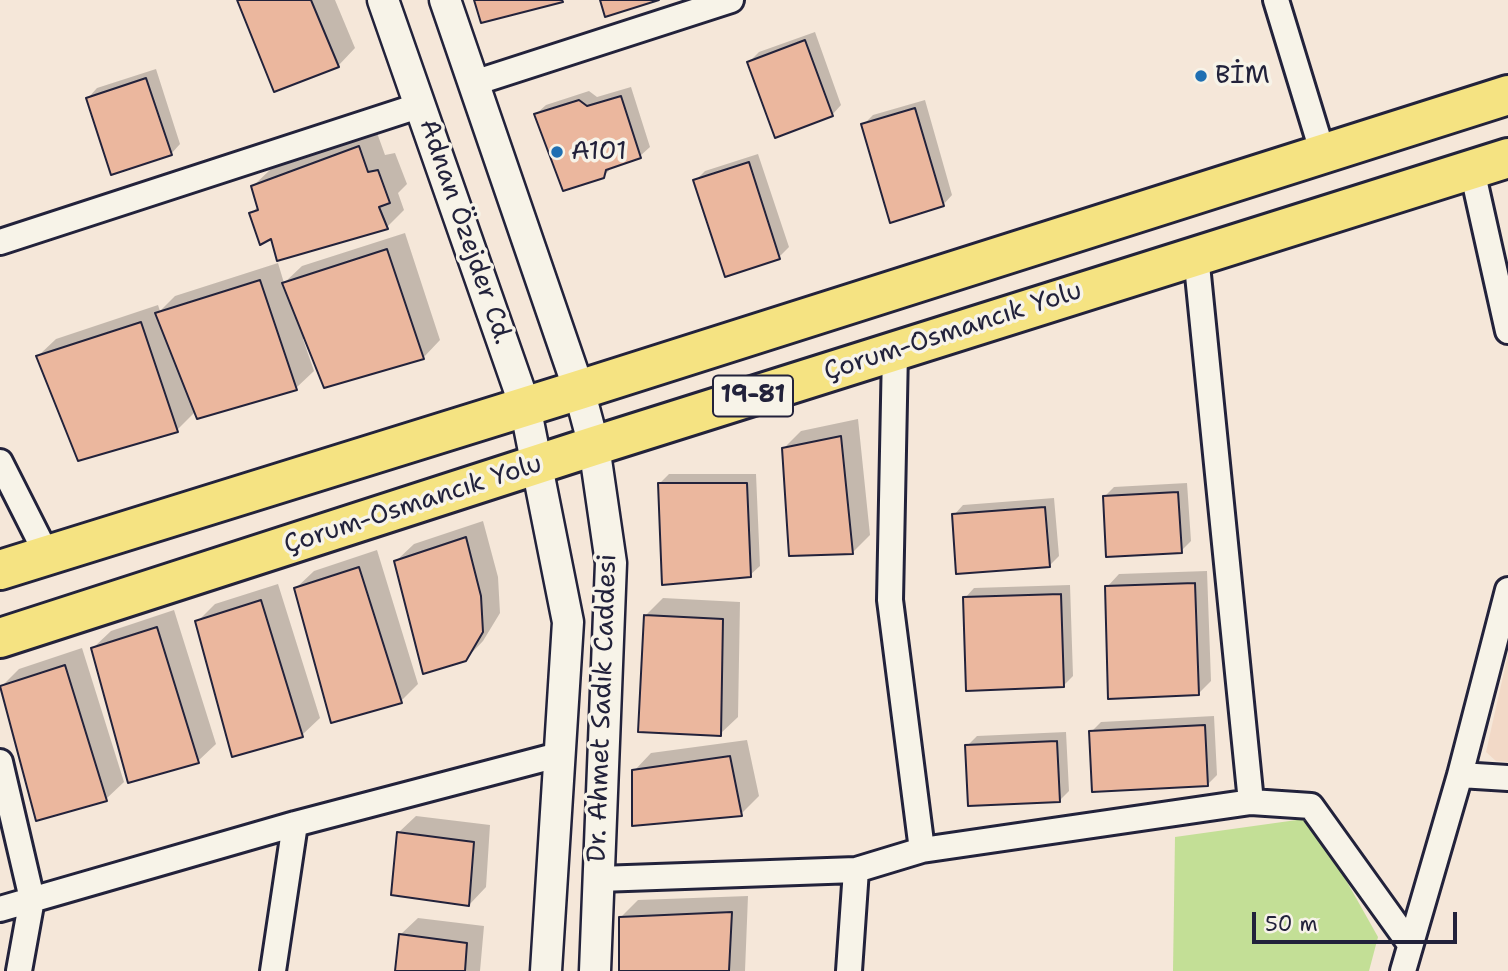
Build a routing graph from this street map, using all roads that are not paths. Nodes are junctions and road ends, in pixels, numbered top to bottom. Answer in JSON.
{"nodes":[{"id":1,"x":383,"y":0,"type":"edge"},
{"id":2,"x":445,"y":0,"type":"edge"},
{"id":3,"x":1276,"y":0,"type":"edge"},
{"id":4,"x":724,"y":1,"type":"edge"},
{"id":5,"x":474,"y":83,"type":"junction"},
{"id":6,"x":1508,"y":95,"type":"edge"},
{"id":7,"x":421,"y":105,"type":"junction"},
{"id":8,"x":1323,"y":153,"type":"junction"},
{"id":9,"x":1508,"y":158,"type":"edge"},
{"id":10,"x":1472,"y":170,"type":"junction"},
{"id":11,"x":0,"y":242,"type":"edge"},
{"id":12,"x":1196,"y":255,"type":"junction"},
{"id":13,"x":1508,"y":331,"type":"edge"},
{"id":14,"x":895,"y":351,"type":"junction"},
{"id":15,"x":579,"y":390,"type":"junction"},
{"id":16,"x":525,"y":406,"type":"junction"},
{"id":17,"x":594,"y":446,"type":"junction"},
{"id":18,"x":0,"y":462,"type":"edge"},
{"id":19,"x":538,"y":466,"type":"junction"},
{"id":20,"x":47,"y":555,"type":"junction"},
{"id":21,"x":0,"y":570,"type":"edge"},
{"id":22,"x":1508,"y":590,"type":"edge"},
{"id":23,"x":0,"y":638,"type":"edge"},
{"id":24,"x":558,"y":755,"type":"junction"},
{"id":25,"x":0,"y":762,"type":"edge"},
{"id":26,"x":1460,"y":775,"type":"junction"},
{"id":27,"x":1508,"y":778,"type":"edge"},
{"id":28,"x":1251,"y":802,"type":"junction"},
{"id":29,"x":295,"y":824,"type":"junction"},
{"id":30,"x":922,"y":850,"type":"junction"},
{"id":31,"x":856,"y":870,"type":"junction"},
{"id":32,"x":598,"y":879,"type":"junction"},
{"id":33,"x":32,"y":900,"type":"junction"},
{"id":34,"x":0,"y":909,"type":"edge"},
{"id":35,"x":1410,"y":944,"type":"junction"},
{"id":36,"x":19,"y":971,"type":"edge"},
{"id":37,"x":273,"y":971,"type":"edge"},
{"id":38,"x":545,"y":971,"type":"edge"},
{"id":39,"x":595,"y":971,"type":"edge"},
{"id":40,"x":849,"y":971,"type":"edge"},
{"id":41,"x":1403,"y":971,"type":"edge"}],
"edges":[{"from":1,"to":7,"type":"street","name":"Adnan Özejder Cd."},
{"from":2,"to":5,"type":"street"},
{"from":3,"to":8,"type":"street"},
{"from":4,"to":5,"type":"street"},
{"from":5,"to":15,"type":"street"},
{"from":6,"to":8,"type":"highway","number":"19-81"},
{"from":7,"to":11,"type":"street"},
{"from":7,"to":16,"type":"street","name":"Adnan Özejder Cd."},
{"from":8,"to":15,"type":"highway","number":"19-81"},
{"from":9,"to":10,"type":"highway","name":"Çorum-Osmancık Yolu","number":"19-81"},
{"from":10,"to":12,"type":"highway","name":"Çorum-Osmancık Yolu","number":"19-81"},
{"from":10,"to":13,"type":"street"},
{"from":12,"to":14,"type":"highway","name":"Çorum-Osmancık Yolu","number":"19-81"},
{"from":12,"to":28,"type":"street"},
{"from":14,"to":17,"type":"highway","name":"Çorum-Osmancık Yolu","number":"19-81"},
{"from":14,"to":30,"type":"street"},
{"from":15,"to":16,"type":"highway","number":"19-81"},
{"from":15,"to":17,"type":"street"},
{"from":16,"to":19,"type":"street","name":"Adnan Özejder Cd."},
{"from":16,"to":20,"type":"highway","number":"19-81"},
{"from":17,"to":19,"type":"highway","name":"Çorum-Osmancık Yolu","number":"19-81"},
{"from":17,"to":32,"type":"street","name":"Dr. Ahmet Sadık Caddesi"},
{"from":18,"to":20,"type":"street"},
{"from":19,"to":23,"type":"highway","name":"Çorum-Osmancık Yolu","number":"19-81"},
{"from":19,"to":24,"type":"street","name":"Dr. Ahmet Sadık Caddesi"},
{"from":20,"to":21,"type":"highway","number":"19-81"},
{"from":22,"to":26,"type":"street"},
{"from":24,"to":29,"type":"street"},
{"from":24,"to":38,"type":"street","name":"Dr. Ahmet Sadık Caddesi"},
{"from":25,"to":33,"type":"street"},
{"from":26,"to":27,"type":"street"},
{"from":26,"to":35,"type":"street"},
{"from":28,"to":30,"type":"street"},
{"from":28,"to":35,"type":"street"},
{"from":29,"to":33,"type":"street"},
{"from":29,"to":37,"type":"street"},
{"from":30,"to":31,"type":"street"},
{"from":31,"to":32,"type":"street"},
{"from":31,"to":40,"type":"street"},
{"from":32,"to":39,"type":"street","name":"Dr. Ahmet Sadık Caddesi"},
{"from":33,"to":34,"type":"street"},
{"from":33,"to":36,"type":"street"},
{"from":35,"to":41,"type":"street"}]}
